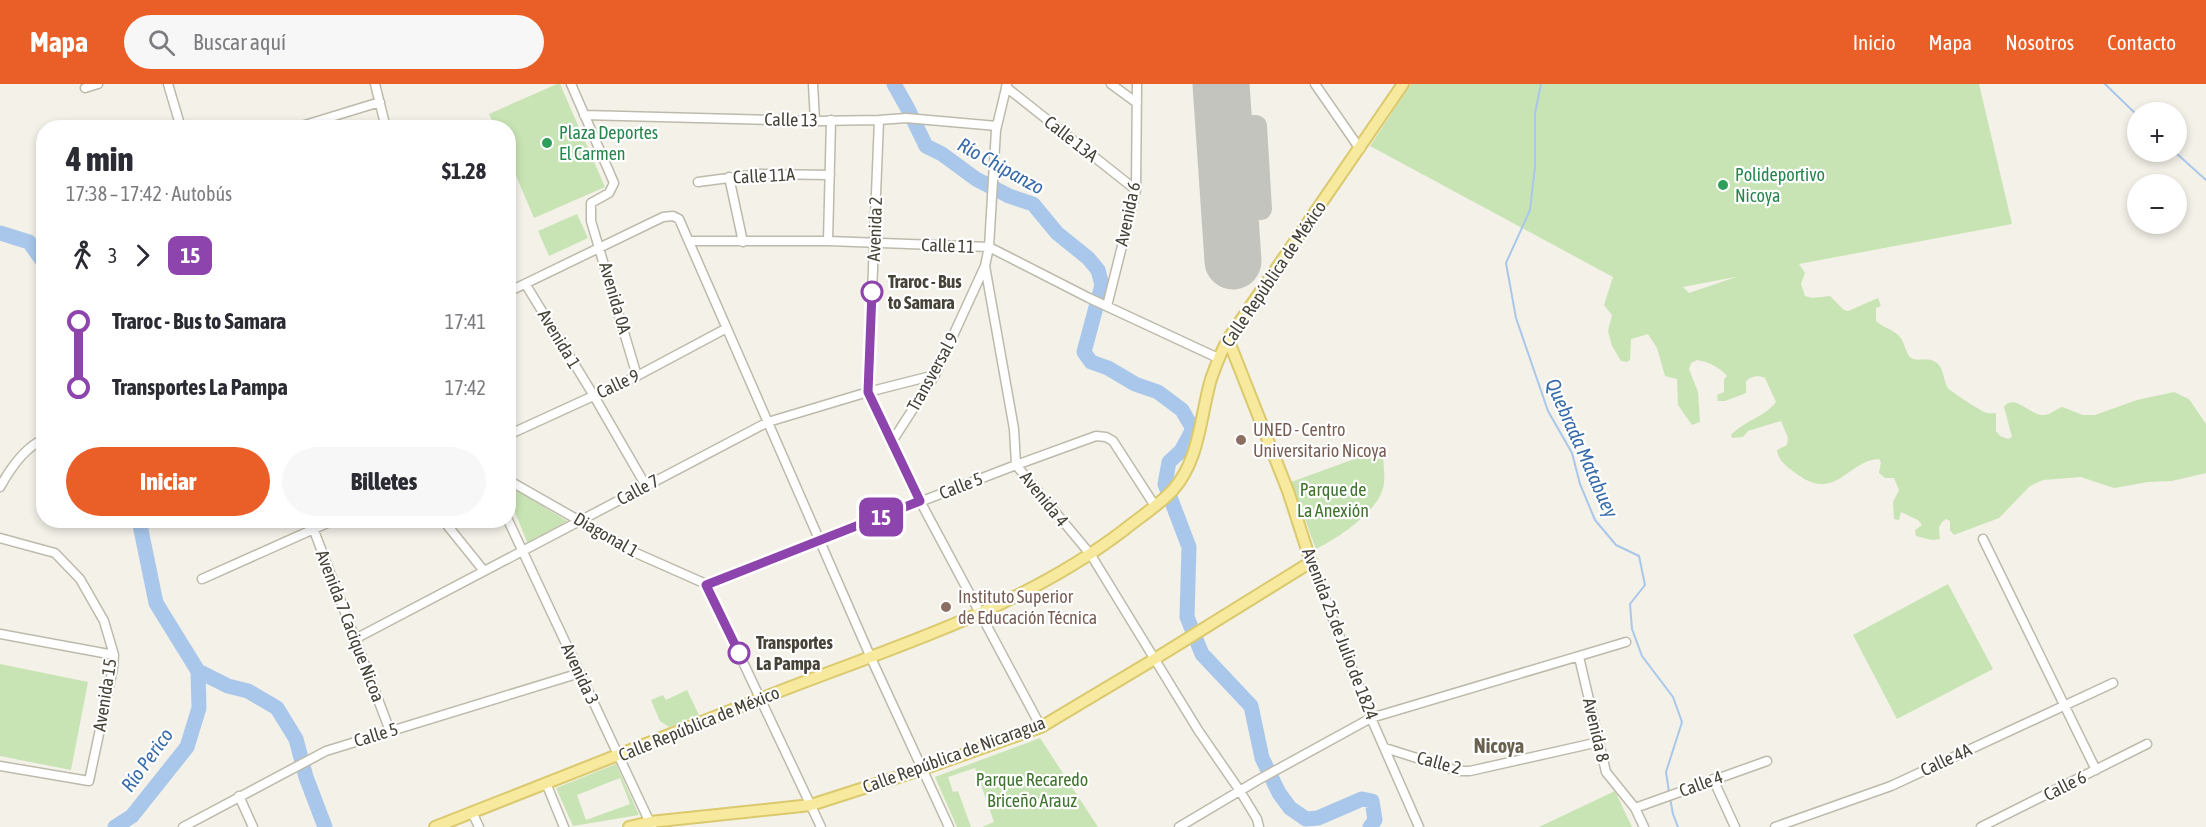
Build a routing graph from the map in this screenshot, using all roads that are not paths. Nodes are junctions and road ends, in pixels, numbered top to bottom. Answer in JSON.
{"nodes":[{"id":1,"x":98,"y":84,"type":"edge"},
{"id":2,"x":168,"y":84,"type":"edge"},
{"id":3,"x":375,"y":84,"type":"edge"},
{"id":4,"x":571,"y":84,"type":"edge"},
{"id":5,"x":813,"y":84,"type":"edge"},
{"id":6,"x":1111,"y":84,"type":"edge"},
{"id":7,"x":1137,"y":84,"type":"edge"},
{"id":8,"x":1315,"y":84,"type":"edge"},
{"id":9,"x":1403,"y":84,"type":"edge"},
{"id":10,"x":1006,"y":86,"type":"edge"},
{"id":11,"x":84,"y":88,"type":"dead end"},
{"id":12,"x":380,"y":102,"type":"junction"},
{"id":13,"x":1137,"y":103,"type":"junction"},
{"id":14,"x":584,"y":115,"type":"junction"},
{"id":15,"x":179,"y":120,"type":"edge"},
{"id":16,"x":321,"y":120,"type":"edge"},
{"id":17,"x":384,"y":120,"type":"edge"},
{"id":18,"x":831,"y":120,"type":"junction"},
{"id":19,"x":879,"y":120,"type":"junction"},
{"id":20,"x":816,"y":121,"type":"junction"},
{"id":21,"x":997,"y":126,"type":"junction"},
{"id":22,"x":1360,"y":149,"type":"junction"},
{"id":23,"x":830,"y":175,"type":"junction"},
{"id":24,"x":729,"y":177,"type":"junction"},
{"id":25,"x":698,"y":182,"type":"dead end"},
{"id":26,"x":1136,"y":190,"type":"junction"},
{"id":27,"x":689,"y":241,"type":"junction"},
{"id":28,"x":828,"y":241,"type":"junction"},
{"id":29,"x":743,"y":242,"type":"junction"},
{"id":30,"x":874,"y":242,"type":"junction"},
{"id":31,"x":989,"y":247,"type":"junction"},
{"id":32,"x":600,"y":249,"type":"junction"},
{"id":33,"x":985,"y":266,"type":"junction"},
{"id":34,"x":526,"y":285,"type":"junction"},
{"id":35,"x":516,"y":289,"type":"edge"},
{"id":36,"x":1104,"y":305,"type":"junction"},
{"id":37,"x":725,"y":329,"type":"junction"},
{"id":38,"x":1228,"y":339,"type":"junction"},
{"id":39,"x":1218,"y":358,"type":"junction"},
{"id":40,"x":935,"y":375,"type":"junction"},
{"id":41,"x":637,"y":376,"type":"junction"},
{"id":42,"x":868,"y":392,"type":"junction"},
{"id":43,"x":594,"y":396,"type":"junction"},
{"id":44,"x":768,"y":422,"type":"junction"},
{"id":45,"x":516,"y":431,"type":"edge"},
{"id":46,"x":36,"y":442,"type":"edge"},
{"id":47,"x":891,"y":443,"type":"junction"},
{"id":48,"x":1016,"y":465,"type":"junction"},
{"id":49,"x":516,"y":484,"type":"edge"},
{"id":50,"x":0,"y":486,"type":"edge"},
{"id":51,"x":646,"y":486,"type":"junction"},
{"id":52,"x":920,"y":501,"type":"junction"},
{"id":53,"x":1159,"y":503,"type":"junction"},
{"id":54,"x":582,"y":520,"type":"junction"},
{"id":55,"x":317,"y":528,"type":"edge"},
{"id":56,"x":449,"y":528,"type":"edge"},
{"id":57,"x":512,"y":528,"type":"edge"},
{"id":58,"x":313,"y":530,"type":"junction"},
{"id":59,"x":0,"y":538,"type":"edge"},
{"id":60,"x":1983,"y":539,"type":"dead end"},
{"id":61,"x":820,"y":540,"type":"junction"},
{"id":62,"x":522,"y":551,"type":"junction"},
{"id":63,"x":1090,"y":555,"type":"junction"},
{"id":64,"x":1311,"y":562,"type":"junction"},
{"id":65,"x":484,"y":571,"type":"junction"},
{"id":66,"x":202,"y":579,"type":"dead end"},
{"id":67,"x":706,"y":585,"type":"junction"},
{"id":68,"x":981,"y":615,"type":"junction"},
{"id":69,"x":0,"y":634,"type":"edge"},
{"id":70,"x":355,"y":639,"type":"junction"},
{"id":71,"x":1626,"y":642,"type":"dead end"},
{"id":72,"x":114,"y":656,"type":"junction"},
{"id":73,"x":1579,"y":657,"type":"junction"},
{"id":74,"x":871,"y":658,"type":"junction"},
{"id":75,"x":1153,"y":660,"type":"junction"},
{"id":76,"x":580,"y":673,"type":"junction"},
{"id":77,"x":2113,"y":683,"type":"dead end"},
{"id":78,"x":761,"y":698,"type":"junction"},
{"id":79,"x":2064,"y":706,"type":"junction"},
{"id":80,"x":1371,"y":718,"type":"junction"},
{"id":81,"x":1041,"y":727,"type":"junction"},
{"id":82,"x":390,"y":731,"type":"junction"},
{"id":83,"x":1599,"y":742,"type":"junction"},
{"id":84,"x":2147,"y":744,"type":"dead end"},
{"id":85,"x":1385,"y":748,"type":"junction"},
{"id":86,"x":618,"y":756,"type":"junction"},
{"id":87,"x":1767,"y":761,"type":"dead end"},
{"id":88,"x":0,"y":766,"type":"edge"},
{"id":89,"x":923,"y":769,"type":"junction"},
{"id":90,"x":2096,"y":770,"type":"junction"},
{"id":91,"x":1713,"y":779,"type":"junction"},
{"id":92,"x":546,"y":783,"type":"junction"},
{"id":93,"x":1240,"y":791,"type":"junction"},
{"id":94,"x":239,"y":796,"type":"junction"},
{"id":95,"x":810,"y":805,"type":"junction"},
{"id":96,"x":1635,"y":808,"type":"junction"},
{"id":97,"x":472,"y":812,"type":"junction"},
{"id":98,"x":651,"y":825,"type":"edge"},
{"id":99,"x":183,"y":827,"type":"edge"},
{"id":100,"x":253,"y":827,"type":"edge"},
{"id":101,"x":435,"y":827,"type":"edge"},
{"id":102,"x":479,"y":827,"type":"edge"},
{"id":103,"x":564,"y":827,"type":"edge"},
{"id":104,"x":628,"y":827,"type":"edge"},
{"id":105,"x":821,"y":827,"type":"edge"},
{"id":106,"x":949,"y":827,"type":"edge"},
{"id":107,"x":1179,"y":827,"type":"edge"},
{"id":108,"x":1259,"y":827,"type":"edge"},
{"id":109,"x":1419,"y":827,"type":"edge"},
{"id":110,"x":1644,"y":827,"type":"edge"},
{"id":111,"x":1735,"y":827,"type":"edge"},
{"id":112,"x":1775,"y":827,"type":"edge"},
{"id":113,"x":1981,"y":827,"type":"edge"}],
"edges":[{"from":1,"to":11,"type":"street"},
{"from":2,"to":15,"type":"street"},
{"from":3,"to":12,"type":"street"},
{"from":4,"to":14,"type":"street"},
{"from":5,"to":20,"type":"street"},
{"from":6,"to":13,"type":"street"},
{"from":7,"to":13,"type":"street","name":"Avenida 6"},
{"from":8,"to":22,"type":"street"},
{"from":9,"to":22,"type":"main road","name":"Calle República de México"},
{"from":10,"to":21,"type":"street","name":"Avenida 4"},
{"from":10,"to":26,"type":"street","name":"Calle 13A"},
{"from":12,"to":16,"type":"street"},
{"from":12,"to":17,"type":"street"},
{"from":13,"to":26,"type":"street","name":"Avenida 6"},
{"from":14,"to":20,"type":"street","name":"Calle 13"},
{"from":14,"to":32,"type":"street","name":"Avenida 0A"},
{"from":18,"to":19,"type":"street","name":"Calle 13"},
{"from":18,"to":20,"type":"street","name":"Calle 13"},
{"from":18,"to":23,"type":"street"},
{"from":19,"to":21,"type":"street","name":"Calle 13"},
{"from":19,"to":30,"type":"street","name":"Avenida 2"},
{"from":21,"to":31,"type":"street","name":"Avenida 4"},
{"from":22,"to":38,"type":"main road","name":"Calle República de México"},
{"from":23,"to":24,"type":"street","name":"Calle 11A"},
{"from":23,"to":28,"type":"street"},
{"from":24,"to":25,"type":"street","name":"Calle 11A"},
{"from":24,"to":29,"type":"street"},
{"from":26,"to":36,"type":"street","name":"Avenida 6"},
{"from":27,"to":29,"type":"street","name":"Calle 11"},
{"from":27,"to":32,"type":"street"},
{"from":27,"to":37,"type":"street"},
{"from":28,"to":29,"type":"street","name":"Calle 11"},
{"from":28,"to":30,"type":"street","name":"Calle 11"},
{"from":30,"to":31,"type":"street","name":"Calle 11"},
{"from":30,"to":42,"type":"street","name":"Avenida 2"},
{"from":31,"to":33,"type":"street","name":"Avenida 4"},
{"from":31,"to":36,"type":"street","name":"Calle 11"},
{"from":32,"to":34,"type":"street"},
{"from":32,"to":41,"type":"street","name":"Avenida 0A"},
{"from":33,"to":40,"type":"street","name":"Transversal 9"},
{"from":33,"to":48,"type":"street","name":"Avenida 4"},
{"from":34,"to":35,"type":"street"},
{"from":34,"to":43,"type":"street","name":"Avenida 1"},
{"from":36,"to":39,"type":"street","name":"Calle 11"},
{"from":37,"to":41,"type":"street","name":"Calle 9"},
{"from":37,"to":44,"type":"street"},
{"from":38,"to":39,"type":"main road","name":"Calle República de México"},
{"from":38,"to":64,"type":"main road","name":"Avenida 25 de Julio de 1824"},
{"from":39,"to":53,"type":"main road","name":"Calle República de México"},
{"from":40,"to":42,"type":"street","name":"Calle 7"},
{"from":40,"to":47,"type":"street","name":"Transversal 9"},
{"from":41,"to":43,"type":"street","name":"Calle 9"},
{"from":42,"to":44,"type":"street","name":"Calle 7"},
{"from":42,"to":47,"type":"street","name":"Avenida 2"},
{"from":43,"to":45,"type":"street","name":"Calle 9"},
{"from":43,"to":51,"type":"street","name":"Avenida 1"},
{"from":44,"to":51,"type":"street","name":"Calle 7"},
{"from":44,"to":61,"type":"street"},
{"from":46,"to":50,"type":"street"},
{"from":47,"to":52,"type":"street","name":"Avenida 2"},
{"from":48,"to":52,"type":"street","name":"Calle 5"},
{"from":48,"to":53,"type":"street","name":"Calle 5"},
{"from":48,"to":63,"type":"street","name":"Avenida 4"},
{"from":49,"to":54,"type":"street","name":"Diagonal 1"},
{"from":51,"to":54,"type":"street","name":"Calle 7"},
{"from":52,"to":61,"type":"street","name":"Calle 5"},
{"from":52,"to":68,"type":"street","name":"Avenida 2"},
{"from":53,"to":63,"type":"main road","name":"Calle República de México"},
{"from":54,"to":62,"type":"street","name":"Calle 7"},
{"from":54,"to":67,"type":"street","name":"Diagonal 1"},
{"from":55,"to":58,"type":"street"},
{"from":56,"to":65,"type":"street"},
{"from":57,"to":62,"type":"street","name":"Avenida 3"},
{"from":58,"to":66,"type":"street"},
{"from":58,"to":70,"type":"street","name":"Avenida 7 Cacique Nicoa"},
{"from":59,"to":72,"type":"street","name":"Avenida 15"},
{"from":60,"to":79,"type":"street"},
{"from":61,"to":67,"type":"street","name":"Calle 5"},
{"from":61,"to":74,"type":"street"},
{"from":62,"to":65,"type":"street","name":"Calle 7"},
{"from":62,"to":76,"type":"street","name":"Avenida 3"},
{"from":63,"to":68,"type":"main road","name":"Calle República de México"},
{"from":63,"to":75,"type":"street","name":"Avenida 4"},
{"from":64,"to":75,"type":"main road","name":"Calle República de Nicaragua"},
{"from":64,"to":80,"type":"street","name":"Avenida 25 de Julio de 1824"},
{"from":65,"to":70,"type":"street","name":"Calle 7"},
{"from":67,"to":78,"type":"street"},
{"from":68,"to":74,"type":"main road","name":"Calle República de México"},
{"from":68,"to":81,"type":"street","name":"Avenida 2"},
{"from":69,"to":72,"type":"street"},
{"from":70,"to":82,"type":"street","name":"Avenida 7 Cacique Nicoa"},
{"from":71,"to":73,"type":"street"},
{"from":72,"to":88,"type":"street","name":"Avenida 15"},
{"from":73,"to":80,"type":"street"},
{"from":73,"to":83,"type":"street","name":"Avenida 8"},
{"from":74,"to":78,"type":"main road","name":"Calle República de México"},
{"from":74,"to":89,"type":"street"},
{"from":75,"to":81,"type":"main road","name":"Calle República de Nicaragua"},
{"from":75,"to":93,"type":"street","name":"Avenida 4"},
{"from":76,"to":82,"type":"street","name":"Calle 5"},
{"from":76,"to":86,"type":"street","name":"Avenida 3"},
{"from":77,"to":79,"type":"street","name":"Calle 4A"},
{"from":78,"to":86,"type":"main road","name":"Calle República de México"},
{"from":78,"to":95,"type":"street"},
{"from":79,"to":90,"type":"street"},
{"from":79,"to":112,"type":"street","name":"Calle 4A"},
{"from":80,"to":85,"type":"street","name":"Avenida 25 de Julio de 1824"},
{"from":80,"to":93,"type":"street"},
{"from":81,"to":89,"type":"main road","name":"Calle República de Nicaragua"},
{"from":82,"to":94,"type":"street","name":"Calle 5"},
{"from":83,"to":85,"type":"street","name":"Calle 2"},
{"from":83,"to":96,"type":"street","name":"Avenida 8"},
{"from":84,"to":90,"type":"street","name":"Calle 6"},
{"from":85,"to":109,"type":"street","name":"Avenida 25 de Julio de 1824"},
{"from":86,"to":92,"type":"main road","name":"Calle República de México"},
{"from":86,"to":98,"type":"street","name":"Avenida 3"},
{"from":87,"to":91,"type":"street","name":"Calle 4"},
{"from":89,"to":95,"type":"main road","name":"Calle República de Nicaragua"},
{"from":89,"to":106,"type":"street"},
{"from":90,"to":113,"type":"street","name":"Calle 6"},
{"from":91,"to":96,"type":"street","name":"Calle 4"},
{"from":91,"to":111,"type":"street"},
{"from":92,"to":97,"type":"main road","name":"Calle República de México"},
{"from":92,"to":103,"type":"street"},
{"from":93,"to":107,"type":"street"},
{"from":93,"to":108,"type":"street","name":"Avenida 4"},
{"from":94,"to":99,"type":"street","name":"Calle 5"},
{"from":94,"to":100,"type":"street"},
{"from":95,"to":98,"type":"main road","name":"Calle República de Nicaragua"},
{"from":95,"to":105,"type":"street"},
{"from":96,"to":110,"type":"street","name":"Avenida 8"},
{"from":97,"to":101,"type":"main road","name":"Calle República de México"},
{"from":97,"to":102,"type":"street"},
{"from":98,"to":104,"type":"main road","name":"Calle República de Nicaragua"}]}
